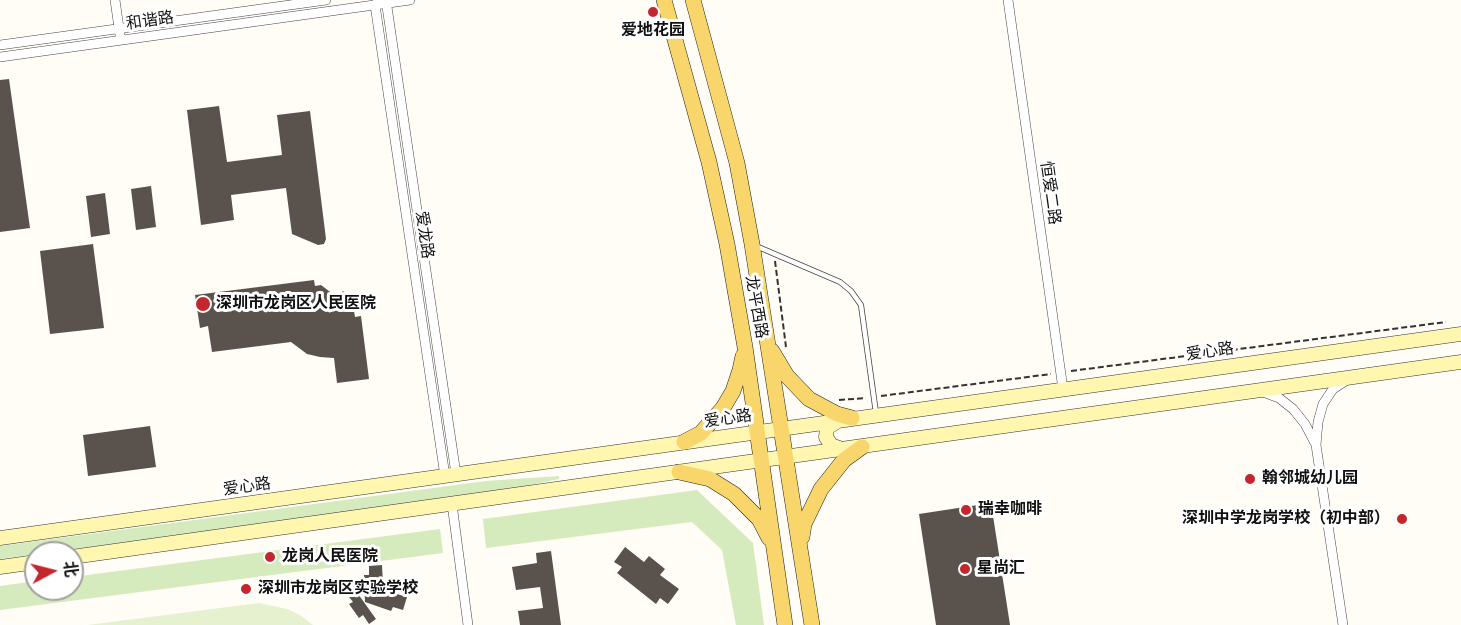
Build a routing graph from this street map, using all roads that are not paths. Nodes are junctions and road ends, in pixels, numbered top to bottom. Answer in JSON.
{"nodes":[{"id":1,"x":115,"y":0,"type":"edge"},
{"id":2,"x":326,"y":0,"type":"edge"},
{"id":3,"x":410,"y":0,"type":"edge"},
{"id":4,"x":664,"y":0,"type":"edge"},
{"id":5,"x":693,"y":0,"type":"edge"},
{"id":6,"x":1008,"y":0,"type":"edge"},
{"id":7,"x":382,"y":2,"type":"edge"},
{"id":8,"x":119,"y":29,"type":"junction"},
{"id":9,"x":120,"y":40,"type":"junction"},
{"id":10,"x":0,"y":45,"type":"edge"},
{"id":11,"x":0,"y":57,"type":"edge"},
{"id":12,"x":752,"y":244,"type":"junction"},
{"id":13,"x":1461,"y":334,"type":"edge"},
{"id":14,"x":766,"y":335,"type":"junction"},
{"id":15,"x":744,"y":347,"type":"junction"},
{"id":16,"x":1461,"y":362,"type":"edge"},
{"id":17,"x":1351,"y":378,"type":"junction"},
{"id":18,"x":1063,"y":389,"type":"junction"},
{"id":19,"x":1260,"y":390,"type":"junction"},
{"id":20,"x":876,"y":415,"type":"junction"},
{"id":21,"x":845,"y":419,"type":"junction"},
{"id":22,"x":781,"y":429,"type":"junction"},
{"id":23,"x":757,"y":432,"type":"junction"},
{"id":24,"x":684,"y":442,"type":"junction"},
{"id":25,"x":1316,"y":446,"type":"junction"},
{"id":26,"x":862,"y":447,"type":"junction"},
{"id":27,"x":842,"y":449,"type":"junction"},
{"id":28,"x":786,"y":457,"type":"junction"},
{"id":29,"x":761,"y":460,"type":"junction"},
{"id":30,"x":679,"y":472,"type":"junction"},
{"id":31,"x":451,"y":475,"type":"junction"},
{"id":32,"x":452,"y":504,"type":"junction"},
{"id":33,"x":0,"y":538,"type":"edge"},
{"id":34,"x":800,"y":546,"type":"junction"},
{"id":35,"x":774,"y":552,"type":"junction"},
{"id":36,"x":84,"y":555,"type":"edge"},
{"id":37,"x":24,"y":564,"type":"edge"},
{"id":38,"x":0,"y":567,"type":"edge"},
{"id":39,"x":468,"y":625,"type":"edge"},
{"id":40,"x":785,"y":625,"type":"edge"},
{"id":41,"x":812,"y":625,"type":"edge"},
{"id":42,"x":1344,"y":625,"type":"edge"}],
"edges":[{"from":1,"to":8,"type":"street"},
{"from":2,"to":8,"type":"street","name":"和谐路"},
{"from":3,"to":7,"type":"street","name":"和谐路"},
{"from":4,"to":15,"type":"main road","name":"龙平西路"},
{"from":5,"to":12,"type":"main road","name":"龙平西路"},
{"from":6,"to":18,"type":"street","name":"恒爱二路"},
{"from":7,"to":9,"type":"street","name":"和谐路"},
{"from":7,"to":31,"type":"street","name":"爱龙路"},
{"from":8,"to":9,"type":"street"},
{"from":8,"to":10,"type":"street","name":"和谐路"},
{"from":9,"to":11,"type":"street","name":"和谐路"},
{"from":12,"to":14,"type":"main road","name":"龙平西路"},
{"from":12,"to":20,"type":"lane"},
{"from":13,"to":18,"type":"street","name":"爱心路"},
{"from":14,"to":21,"type":"main road"},
{"from":14,"to":22,"type":"main road","name":"龙平西路"},
{"from":15,"to":23,"type":"main road","name":"龙平西路"},
{"from":15,"to":24,"type":"main road"},
{"from":16,"to":17,"type":"street"},
{"from":17,"to":19,"type":"street"},
{"from":17,"to":25,"type":"street"},
{"from":18,"to":20,"type":"street","name":"爱心路"},
{"from":19,"to":25,"type":"street"},
{"from":19,"to":26,"type":"street"},
{"from":20,"to":21,"type":"street","name":"爱心路"},
{"from":21,"to":22,"type":"street","name":"爱心路"},
{"from":21,"to":27,"type":"street"},
{"from":22,"to":23,"type":"street","name":"爱心路"},
{"from":22,"to":28,"type":"main road","name":"龙平西路"},
{"from":23,"to":24,"type":"street","name":"爱心路"},
{"from":23,"to":29,"type":"main road","name":"龙平西路"},
{"from":24,"to":31,"type":"street","name":"爱心路"},
{"from":25,"to":42,"type":"street"},
{"from":26,"to":27,"type":"street"},
{"from":26,"to":34,"type":"main road"},
{"from":27,"to":28,"type":"street"},
{"from":28,"to":29,"type":"street"},
{"from":28,"to":34,"type":"main road","name":"龙平西路"},
{"from":29,"to":30,"type":"street"},
{"from":29,"to":35,"type":"main road","name":"龙平西路"},
{"from":30,"to":32,"type":"street"},
{"from":30,"to":35,"type":"main road"},
{"from":31,"to":33,"type":"street","name":"爱心路"},
{"from":32,"to":36,"type":"street"},
{"from":32,"to":39,"type":"street"},
{"from":34,"to":41,"type":"main road","name":"龙平西路"},
{"from":35,"to":40,"type":"main road","name":"龙平西路"},
{"from":37,"to":38,"type":"street"}]}
